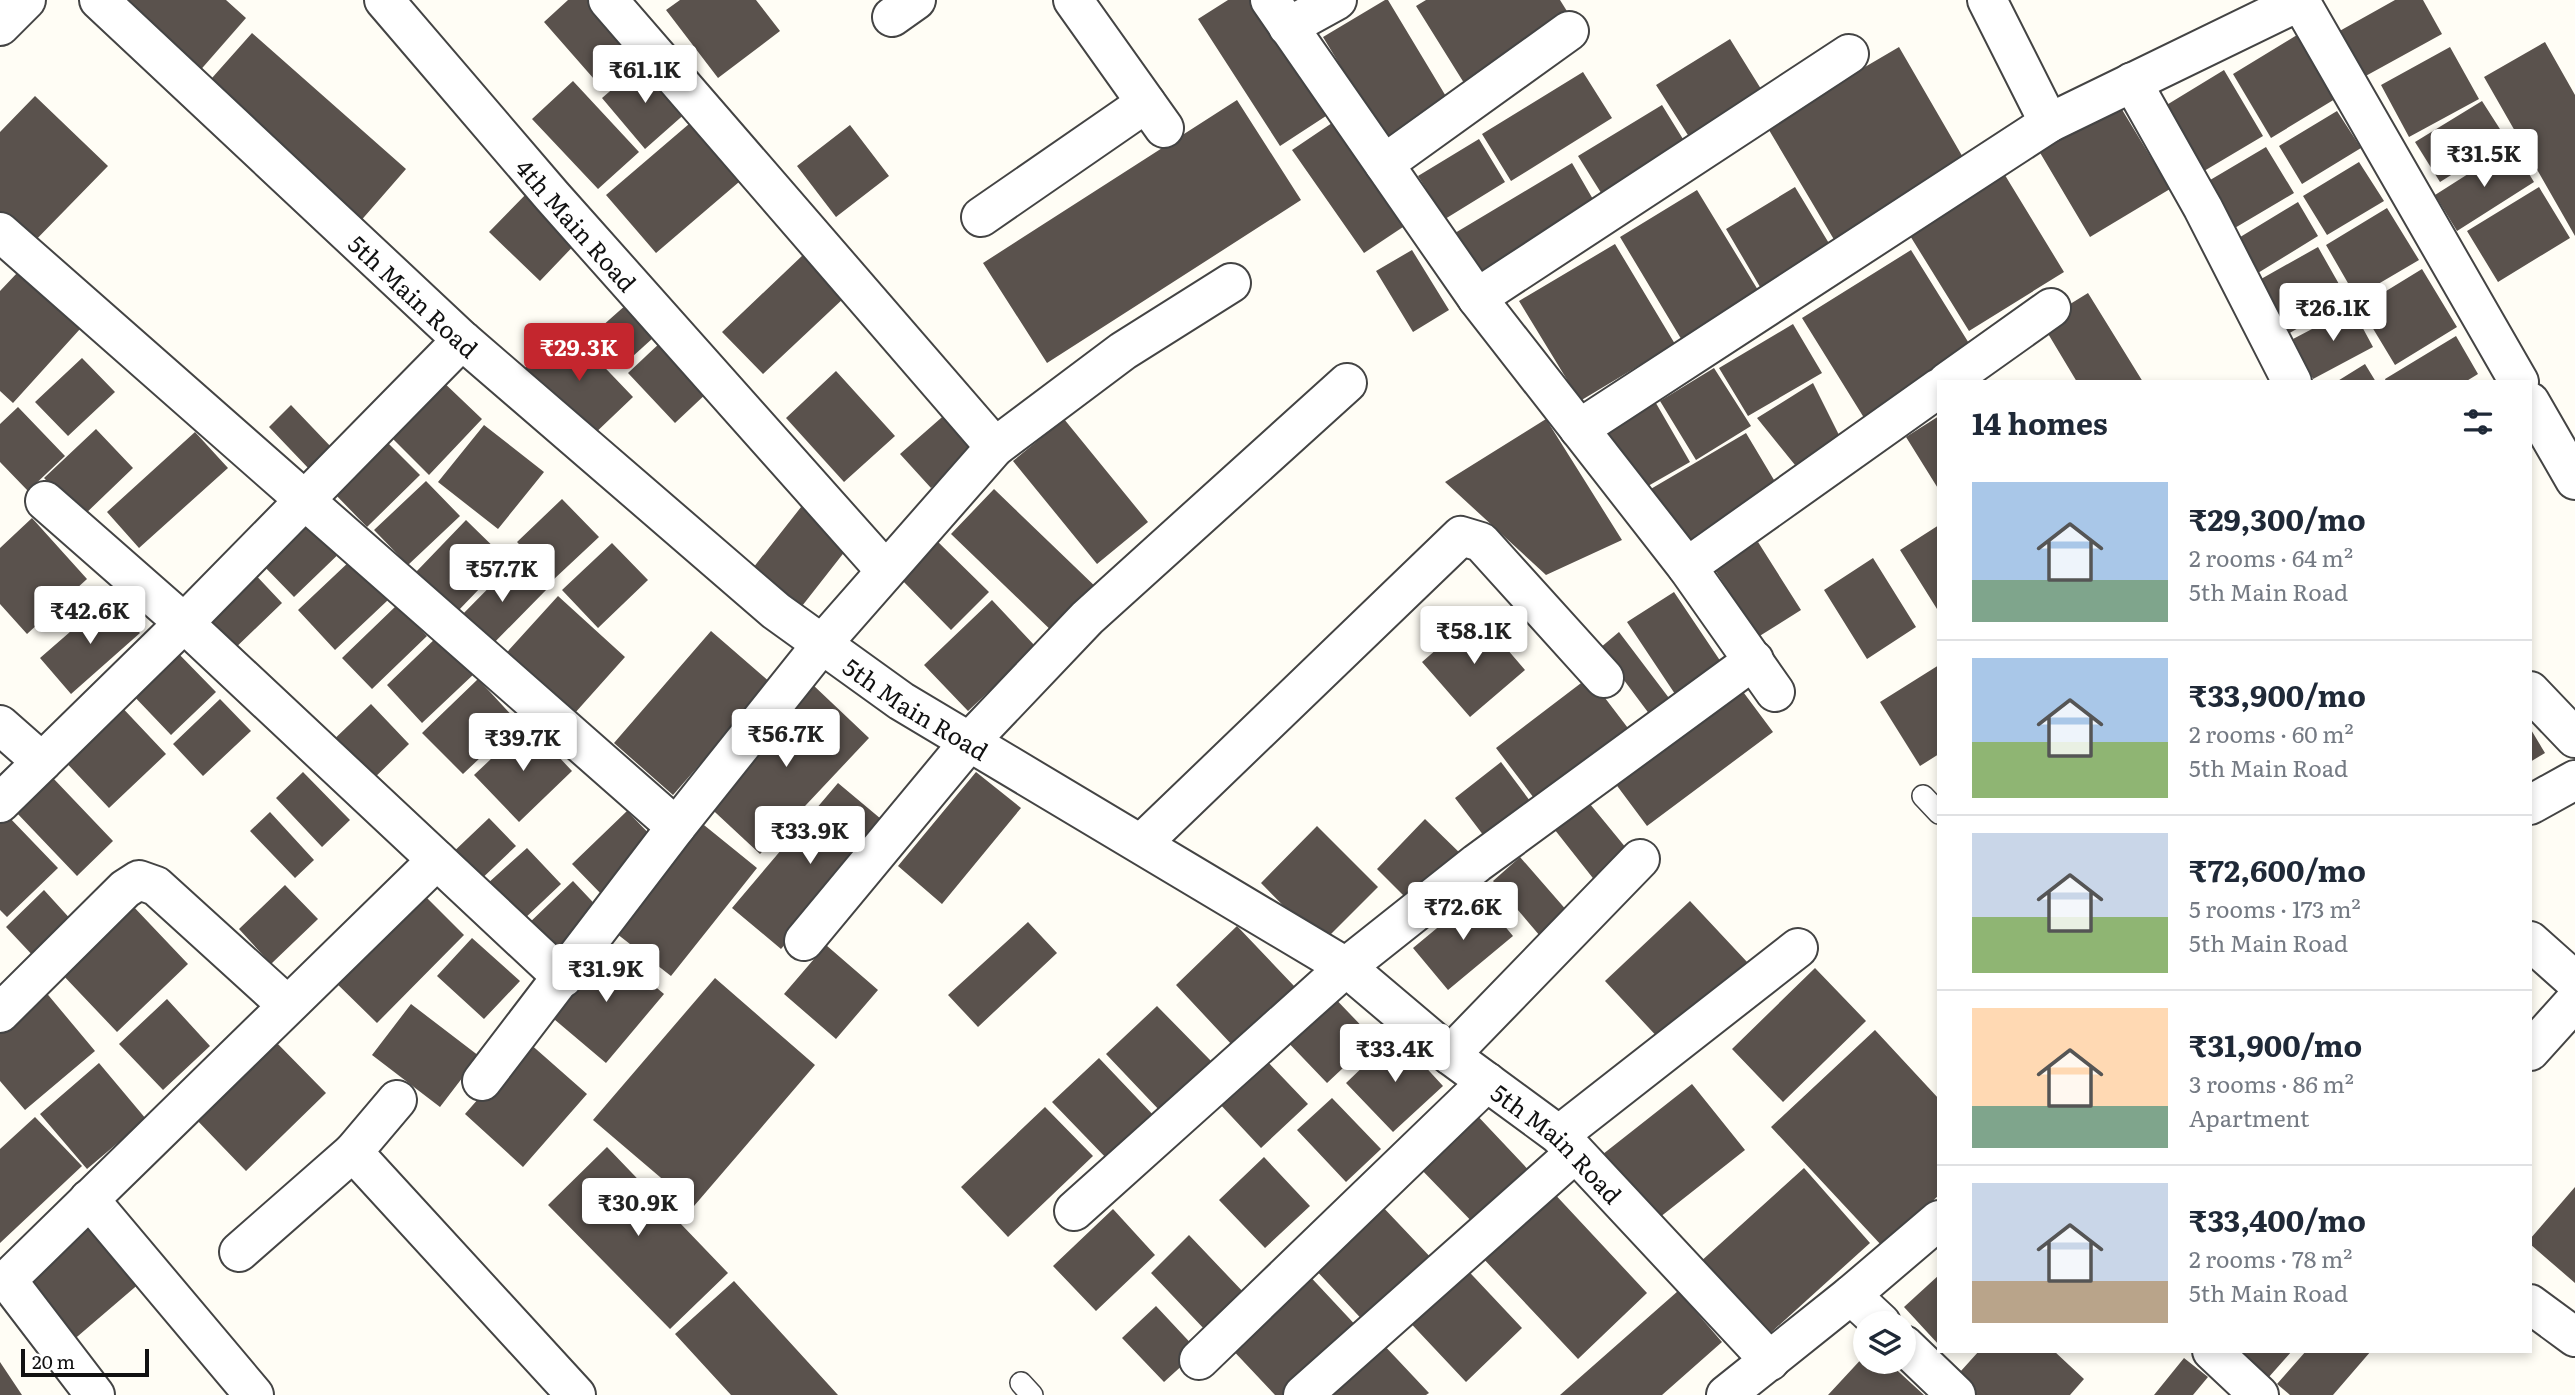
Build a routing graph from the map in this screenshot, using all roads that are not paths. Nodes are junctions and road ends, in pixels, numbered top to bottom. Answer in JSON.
{"nodes":[{"id":1,"x":26,"y":0,"type":"edge"},
{"id":2,"x":99,"y":0,"type":"edge"},
{"id":3,"x":384,"y":0,"type":"edge"},
{"id":4,"x":608,"y":0,"type":"edge"},
{"id":5,"x":1073,"y":0,"type":"edge"},
{"id":6,"x":1337,"y":0,"type":"edge"},
{"id":7,"x":1987,"y":0,"type":"edge"},
{"id":8,"x":2301,"y":0,"type":"edge"},
{"id":9,"x":1279,"y":13,"type":"edge"},
{"id":10,"x":0,"y":26,"type":"edge"},
{"id":11,"x":1569,"y":31,"type":"dead end"},
{"id":12,"x":1849,"y":54,"type":"dead end"},
{"id":13,"x":2132,"y":82,"type":"junction"},
{"id":14,"x":2049,"y":123,"type":"junction"},
{"id":15,"x":1384,"y":164,"type":"junction"},
{"id":16,"x":981,"y":217,"type":"dead end"},
{"id":17,"x":5,"y":248,"type":"edge"},
{"id":18,"x":1231,"y":283,"type":"dead end"},
{"id":19,"x":1477,"y":298,"type":"junction"},
{"id":20,"x":2051,"y":308,"type":"dead end"},
{"id":21,"x":462,"y":340,"type":"junction"},
{"id":22,"x":1950,"y":380,"type":"edge"},
{"id":23,"x":2291,"y":380,"type":"edge"},
{"id":24,"x":2518,"y":380,"type":"edge"},
{"id":25,"x":1347,"y":383,"type":"dead end"},
{"id":26,"x":1937,"y":388,"type":"edge"},
{"id":27,"x":2532,"y":405,"type":"edge"},
{"id":28,"x":1579,"y":429,"type":"junction"},
{"id":29,"x":995,"y":447,"type":"junction"},
{"id":30,"x":2575,"y":480,"type":"edge"},
{"id":31,"x":305,"y":500,"type":"junction"},
{"id":32,"x":45,"y":501,"type":"dead end"},
{"id":33,"x":1686,"y":567,"type":"junction"},
{"id":34,"x":885,"y":570,"type":"junction"},
{"id":35,"x":184,"y":623,"type":"junction"},
{"id":36,"x":822,"y":644,"type":"junction"},
{"id":37,"x":1754,"y":660,"type":"junction"},
{"id":38,"x":1604,"y":678,"type":"dead end"},
{"id":39,"x":1775,"y":692,"type":"dead end"},
{"id":40,"x":2532,"y":693,"type":"edge"},
{"id":41,"x":0,"y":725,"type":"edge"},
{"id":42,"x":2575,"y":738,"type":"edge"},
{"id":43,"x":970,"y":741,"type":"junction"},
{"id":44,"x":42,"y":762,"type":"junction"},
{"id":45,"x":2575,"y":780,"type":"edge"},
{"id":46,"x":1923,"y":796,"type":"dead end"},
{"id":47,"x":0,"y":803,"type":"edge"},
{"id":48,"x":2532,"y":804,"type":"edge"},
{"id":49,"x":1937,"y":811,"type":"edge"},
{"id":50,"x":677,"y":827,"type":"junction"},
{"id":51,"x":1142,"y":843,"type":"junction"},
{"id":52,"x":1640,"y":859,"type":"dead end"},
{"id":53,"x":437,"y":860,"type":"junction"},
{"id":54,"x":804,"y":941,"type":"dead end"},
{"id":55,"x":2532,"y":943,"type":"edge"},
{"id":56,"x":1798,"y":948,"type":"dead end"},
{"id":57,"x":1346,"y":967,"type":"junction"},
{"id":58,"x":562,"y":978,"type":"junction"},
{"id":59,"x":2575,"y":981,"type":"edge"},
{"id":60,"x":2575,"y":1001,"type":"edge"},
{"id":61,"x":287,"y":1005,"type":"junction"},
{"id":62,"x":0,"y":1013,"type":"edge"},
{"id":63,"x":2532,"y":1049,"type":"edge"},
{"id":64,"x":1450,"y":1055,"type":"junction"},
{"id":65,"x":482,"y":1081,"type":"dead end"},
{"id":66,"x":1487,"y":1083,"type":"junction"},
{"id":67,"x":397,"y":1100,"type":"dead end"},
{"id":68,"x":1567,"y":1144,"type":"junction"},
{"id":69,"x":353,"y":1152,"type":"junction"},
{"id":70,"x":89,"y":1199,"type":"junction"},
{"id":71,"x":1074,"y":1211,"type":"dead end"},
{"id":72,"x":1937,"y":1222,"type":"edge"},
{"id":73,"x":239,"y":1252,"type":"dead end"},
{"id":74,"x":1851,"y":1295,"type":"junction"},
{"id":75,"x":2532,"y":1305,"type":"edge"},
{"id":76,"x":1868,"y":1311,"type":"edge"},
{"id":77,"x":2575,"y":1337,"type":"edge"},
{"id":78,"x":2214,"y":1353,"type":"edge"},
{"id":79,"x":1916,"y":1357,"type":"edge"},
{"id":80,"x":1199,"y":1360,"type":"dead end"},
{"id":81,"x":1770,"y":1361,"type":"junction"},
{"id":82,"x":95,"y":1395,"type":"edge"},
{"id":83,"x":254,"y":1395,"type":"edge"},
{"id":84,"x":576,"y":1395,"type":"edge"},
{"id":85,"x":1303,"y":1395,"type":"edge"},
{"id":86,"x":1726,"y":1395,"type":"edge"},
{"id":87,"x":1956,"y":1395,"type":"edge"},
{"id":88,"x":2259,"y":1395,"type":"edge"}],
"edges":[{"from":1,"to":10,"type":"street"},
{"from":2,"to":21,"type":"street","name":"5th Main Road"},
{"from":3,"to":34,"type":"street","name":"4th Main Road"},
{"from":4,"to":29,"type":"street"},
{"from":5,"to":16,"type":"street"},
{"from":6,"to":9,"type":"street"},
{"from":7,"to":14,"type":"street"},
{"from":8,"to":13,"type":"street"},
{"from":8,"to":24,"type":"street"},
{"from":9,"to":15,"type":"street"},
{"from":11,"to":15,"type":"street"},
{"from":12,"to":19,"type":"street"},
{"from":13,"to":14,"type":"street"},
{"from":13,"to":23,"type":"street"},
{"from":14,"to":28,"type":"street"},
{"from":15,"to":19,"type":"street"},
{"from":17,"to":31,"type":"street"},
{"from":18,"to":29,"type":"street"},
{"from":19,"to":28,"type":"street"},
{"from":20,"to":22,"type":"street"},
{"from":21,"to":31,"type":"street"},
{"from":21,"to":36,"type":"street","name":"5th Main Road"},
{"from":25,"to":43,"type":"street"},
{"from":26,"to":33,"type":"street"},
{"from":27,"to":30,"type":"street"},
{"from":28,"to":33,"type":"street"},
{"from":29,"to":34,"type":"street"},
{"from":31,"to":35,"type":"street"},
{"from":31,"to":50,"type":"street"},
{"from":32,"to":35,"type":"street"},
{"from":33,"to":37,"type":"street"},
{"from":34,"to":36,"type":"street"},
{"from":35,"to":44,"type":"street"},
{"from":35,"to":53,"type":"street"},
{"from":36,"to":43,"type":"street","name":"5th Main Road"},
{"from":36,"to":50,"type":"street"},
{"from":37,"to":39,"type":"street"},
{"from":37,"to":57,"type":"street"},
{"from":38,"to":51,"type":"street"},
{"from":40,"to":42,"type":"street"},
{"from":41,"to":44,"type":"street"},
{"from":43,"to":51,"type":"street","name":"5th Main Road"},
{"from":43,"to":54,"type":"street"},
{"from":44,"to":47,"type":"street"},
{"from":45,"to":48,"type":"street"},
{"from":46,"to":49,"type":"lane"},
{"from":50,"to":58,"type":"street"},
{"from":51,"to":57,"type":"street","name":"5th Main Road"},
{"from":52,"to":64,"type":"street"},
{"from":53,"to":58,"type":"street"},
{"from":53,"to":61,"type":"street"},
{"from":55,"to":59,"type":"street"},
{"from":56,"to":68,"type":"street"},
{"from":57,"to":64,"type":"street","name":"5th Main Road"},
{"from":57,"to":71,"type":"street"},
{"from":58,"to":65,"type":"street"},
{"from":60,"to":63,"type":"street"},
{"from":61,"to":62,"type":"street"},
{"from":61,"to":70,"type":"street"},
{"from":64,"to":66,"type":"street","name":"5th Main Road"},
{"from":66,"to":68,"type":"street","name":"5th Main Road"},
{"from":66,"to":80,"type":"street"},
{"from":67,"to":69,"type":"street"},
{"from":68,"to":81,"type":"street","name":"5th Main Road"},
{"from":68,"to":85,"type":"street"},
{"from":69,"to":73,"type":"street"},
{"from":69,"to":84,"type":"street"},
{"from":70,"to":82,"type":"street"},
{"from":70,"to":83,"type":"street"},
{"from":72,"to":74,"type":"street"},
{"from":74,"to":76,"type":"street"},
{"from":74,"to":81,"type":"street"},
{"from":75,"to":77,"type":"street"},
{"from":78,"to":88,"type":"street"},
{"from":79,"to":87,"type":"street"},
{"from":81,"to":86,"type":"street"}]}
